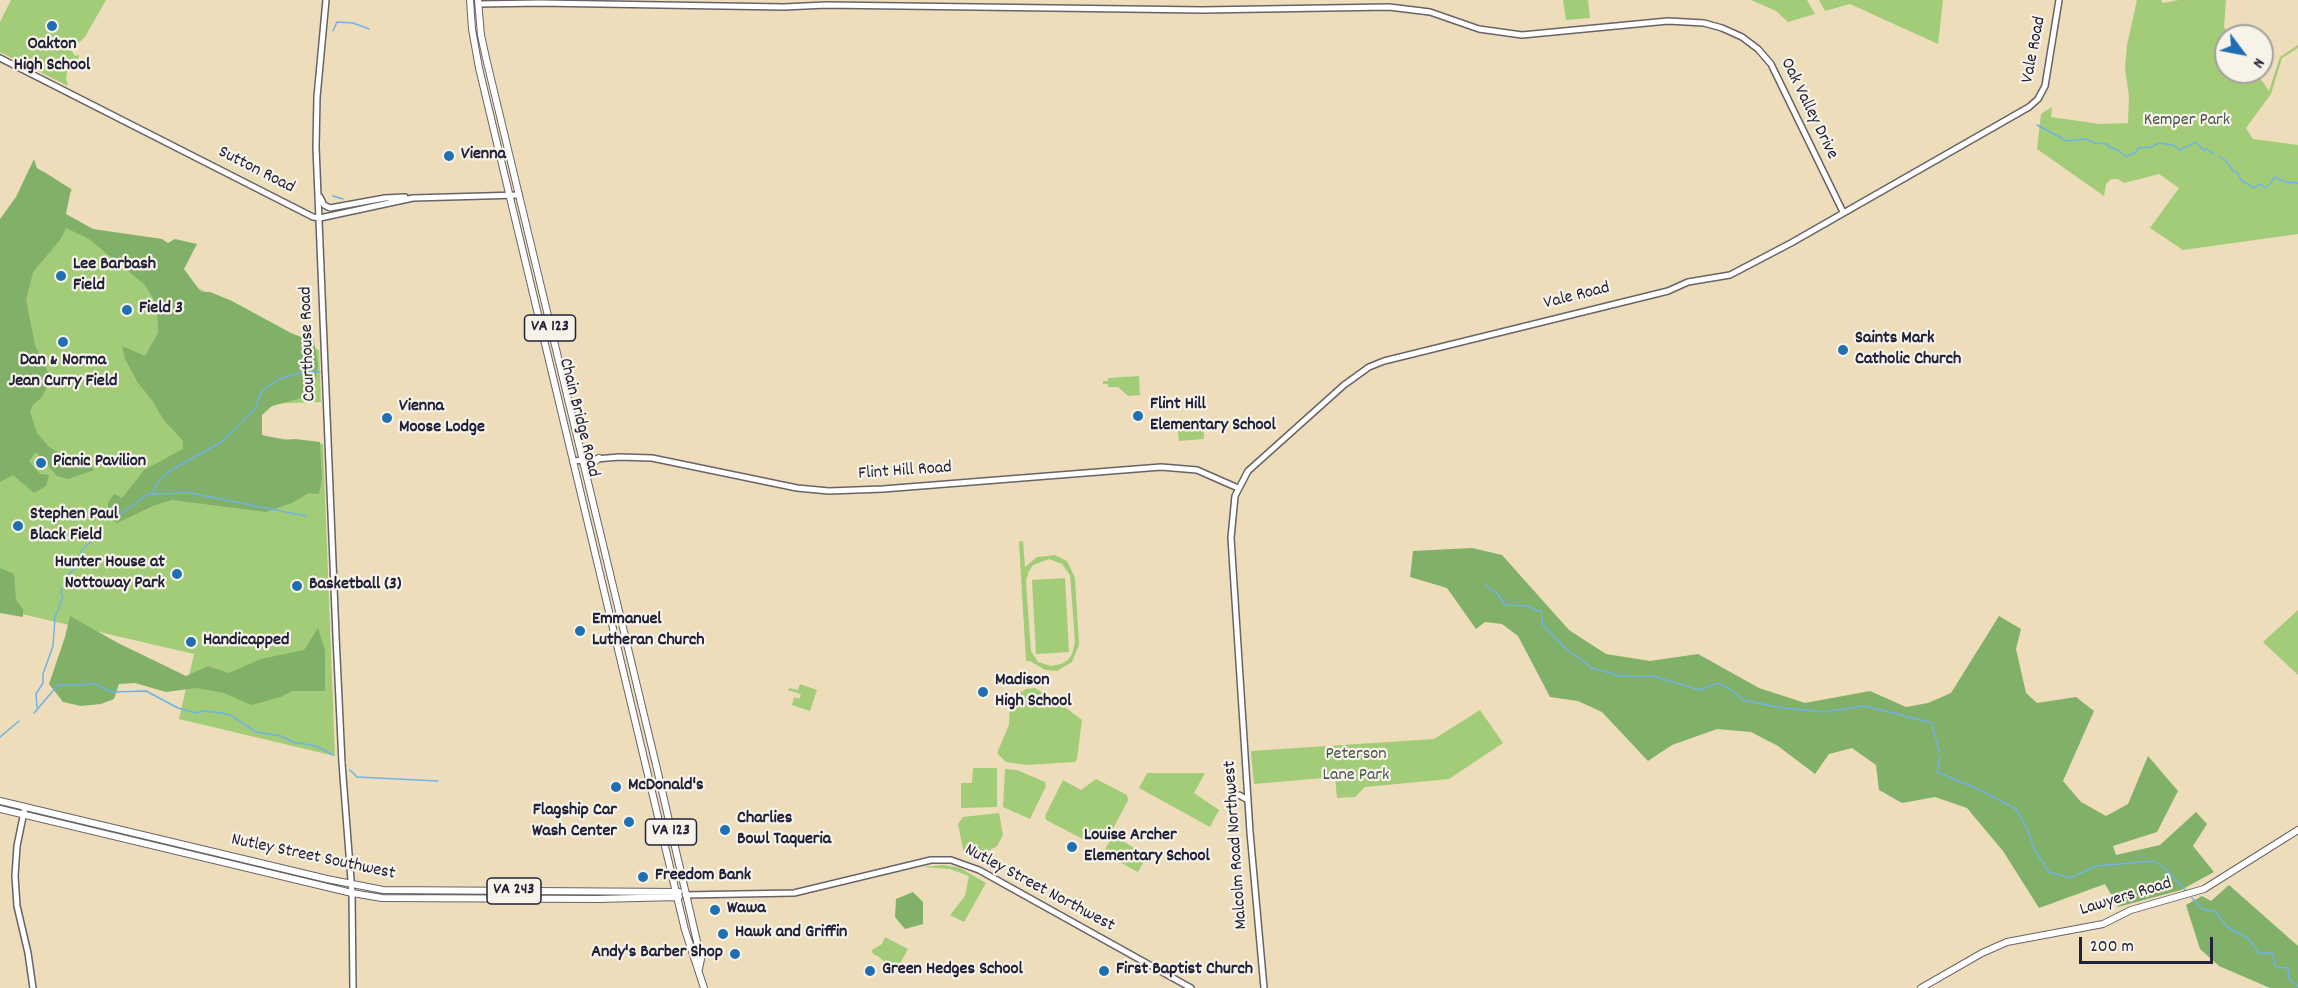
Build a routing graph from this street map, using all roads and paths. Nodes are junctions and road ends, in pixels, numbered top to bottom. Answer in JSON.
{"nodes":[{"id":1,"x":326,"y":0,"type":"edge"},
{"id":2,"x":470,"y":0,"type":"edge"},
{"id":3,"x":2059,"y":0,"type":"edge"},
{"id":4,"x":478,"y":2,"type":"edge"},
{"id":5,"x":0,"y":58,"type":"edge"},
{"id":6,"x":318,"y":190,"type":"junction"},
{"id":7,"x":519,"y":195,"type":"junction"},
{"id":8,"x":510,"y":197,"type":"junction"},
{"id":9,"x":413,"y":198,"type":"junction"},
{"id":10,"x":1843,"y":212,"type":"junction"},
{"id":11,"x":320,"y":218,"type":"junction"},
{"id":12,"x":599,"y":458,"type":"junction"},
{"id":13,"x":582,"y":460,"type":"junction"},
{"id":14,"x":573,"y":462,"type":"junction"},
{"id":15,"x":586,"y":479,"type":"junction"},
{"id":16,"x":1238,"y":488,"type":"junction"},
{"id":17,"x":1241,"y":700,"type":"joint"},
{"id":18,"x":1232,"y":798,"type":"dead end"},
{"id":19,"x":1248,"y":800,"type":"junction"},
{"id":20,"x":0,"y":801,"type":"edge"},
{"id":21,"x":25,"y":807,"type":"junction"},
{"id":22,"x":0,"y":809,"type":"edge"},
{"id":23,"x":24,"y":815,"type":"junction"},
{"id":24,"x":2298,"y":830,"type":"edge"},
{"id":25,"x":352,"y":885,"type":"junction"},
{"id":26,"x":352,"y":894,"type":"junction"},
{"id":27,"x":677,"y":894,"type":"junction"},
{"id":28,"x":686,"y":895,"type":"junction"},
{"id":29,"x":699,"y":969,"type":"junction"},
{"id":30,"x":33,"y":988,"type":"edge"},
{"id":31,"x":353,"y":988,"type":"edge"},
{"id":32,"x":704,"y":988,"type":"edge"},
{"id":33,"x":1191,"y":988,"type":"edge"},
{"id":34,"x":1264,"y":988,"type":"edge"},
{"id":35,"x":1921,"y":988,"type":"edge"}],
"edges":[{"from":1,"to":6,"type":"street","name":"Courthouse Road"},
{"from":2,"to":8,"type":"main road","name":"Chain Bridge Road","number":"VA 123"},
{"from":3,"to":10,"type":"street","name":"Vale Road"},
{"from":4,"to":7,"type":"main road","name":"Chain Bridge Road","number":"VA 123"},
{"from":4,"to":10,"type":"street","name":"Oak Valley Drive"},
{"from":5,"to":11,"type":"street","name":"Sutton Road"},
{"from":6,"to":9,"type":"street"},
{"from":6,"to":11,"type":"street","name":"Courthouse Road"},
{"from":7,"to":8,"type":"street"},
{"from":7,"to":13,"type":"main road","name":"Chain Bridge Road","number":"VA 123"},
{"from":8,"to":9,"type":"street"},
{"from":8,"to":14,"type":"main road","name":"Chain Bridge Road","number":"VA 123"},
{"from":9,"to":11,"type":"street"},
{"from":10,"to":16,"type":"street","name":"Vale Road"},
{"from":11,"to":25,"type":"street","name":"Courthouse Road"},
{"from":12,"to":13,"type":"street","name":"Flint Hill Road"},
{"from":12,"to":15,"type":"main road"},
{"from":12,"to":16,"type":"street","name":"Flint Hill Road"},
{"from":13,"to":14,"type":"street","name":"Flint Hill Road"},
{"from":13,"to":15,"type":"main road","name":"Chain Bridge Road","number":"VA 123"},
{"from":14,"to":27,"type":"main road","name":"Chain Bridge Road","number":"VA 123"},
{"from":15,"to":28,"type":"main road","name":"Chain Bridge Road","number":"VA 123"},
{"from":16,"to":17,"type":"street","name":"Vale Road"},
{"from":17,"to":19,"type":"street","name":"Malcolm Road Northwest"},
{"from":18,"to":19,"type":"street"},
{"from":19,"to":34,"type":"street","name":"Malcolm Road Northwest"},
{"from":20,"to":21,"type":"main road","name":"Nutley Street Southwest","number":"VA 243"},
{"from":21,"to":23,"type":"street"},
{"from":21,"to":25,"type":"main road","name":"Nutley Street Southwest","number":"VA 243"},
{"from":22,"to":23,"type":"main road","name":"Nutley Street Southwest","number":"VA 243"},
{"from":23,"to":26,"type":"main road","name":"Nutley Street Southwest","number":"VA 243"},
{"from":23,"to":30,"type":"street"},
{"from":24,"to":35,"type":"main road","name":"Lawyers Road"},
{"from":25,"to":26,"type":"street","name":"Courthouse Road"},
{"from":25,"to":27,"type":"main road","name":"Nutley Street Southwest","number":"VA 243"},
{"from":26,"to":27,"type":"main road","name":"Nutley Street Southwest","number":"VA 243"},
{"from":26,"to":31,"type":"street","name":"Courthouse Road"},
{"from":27,"to":28,"type":"main road","name":"Nutley Street Southwest","number":"VA 243"},
{"from":27,"to":29,"type":"main road","number":"VA 123"},
{"from":28,"to":29,"type":"main road","number":"VA 123"},
{"from":28,"to":33,"type":"street","name":"Nutley Street Northwest"},
{"from":29,"to":32,"type":"main road","number":"VA 123"}]}
